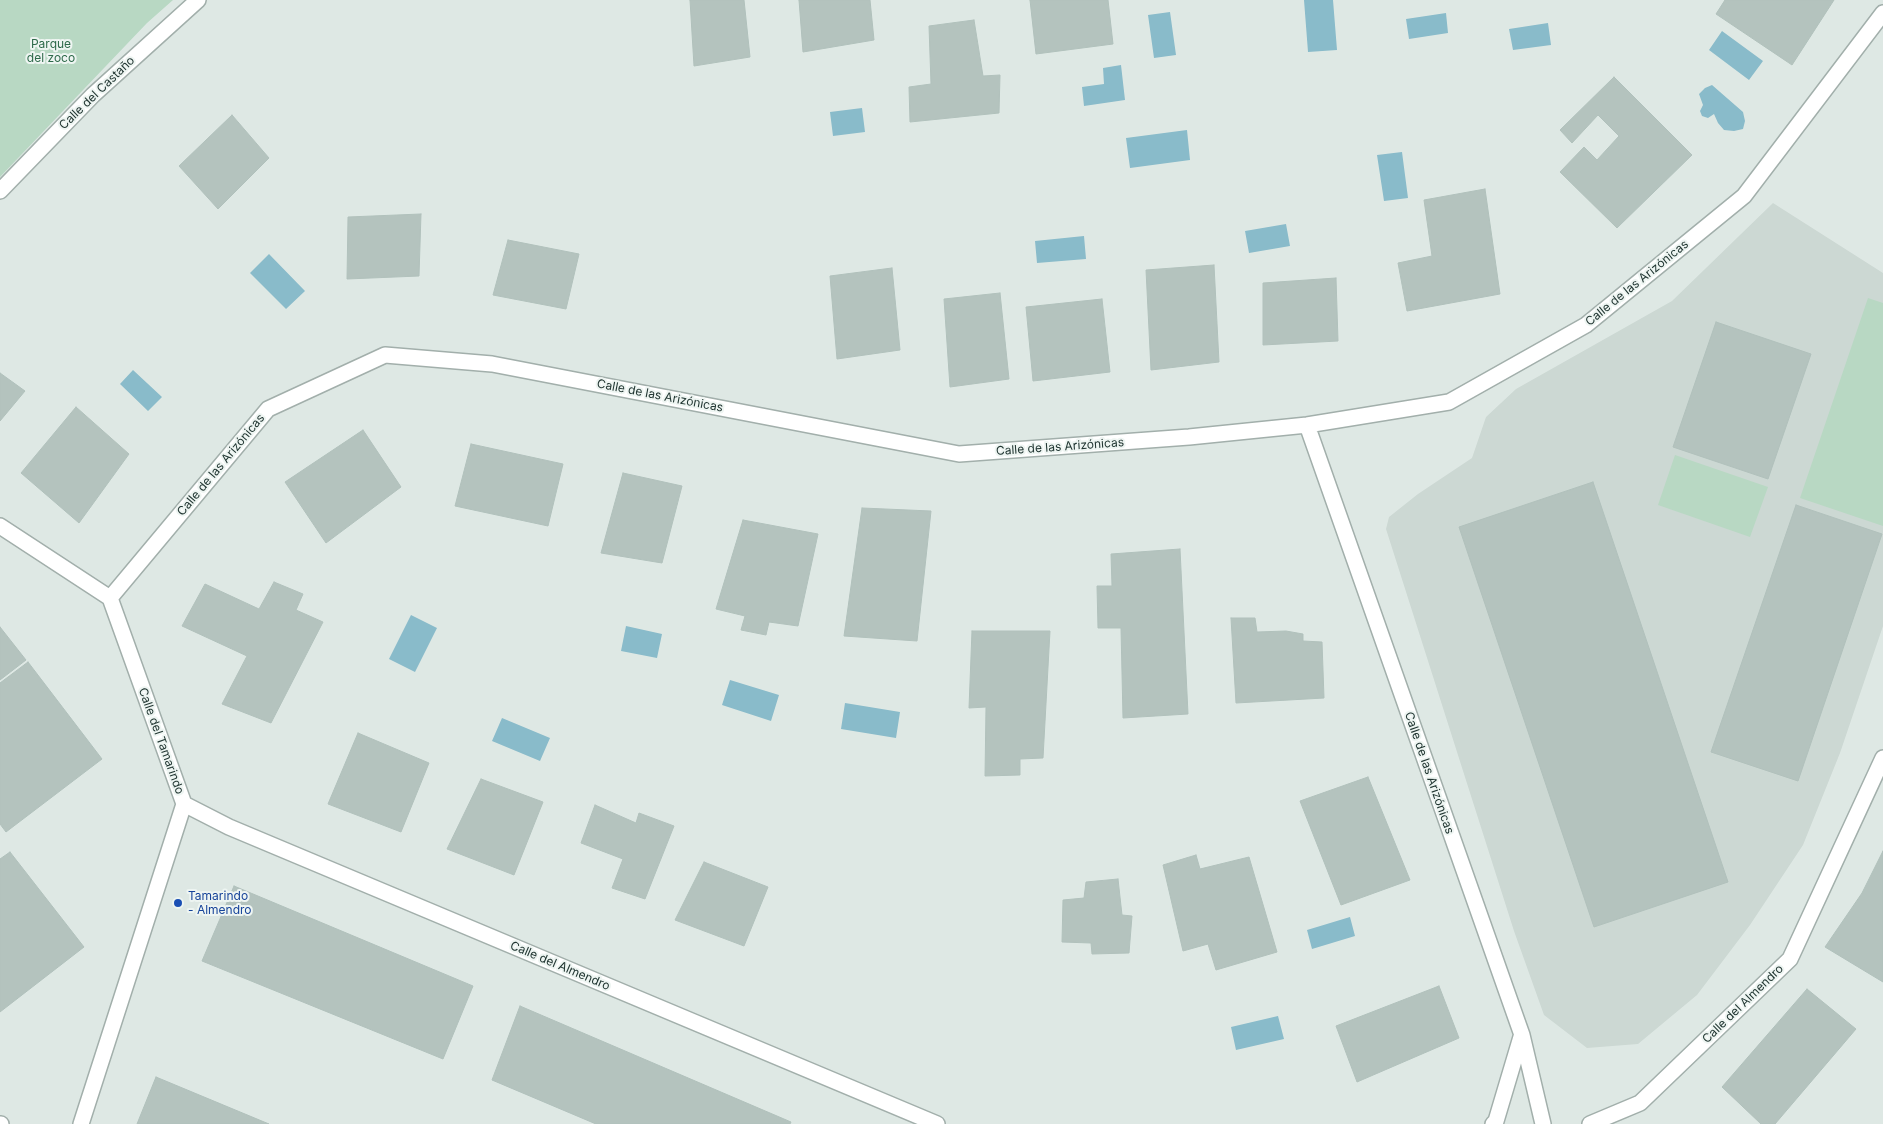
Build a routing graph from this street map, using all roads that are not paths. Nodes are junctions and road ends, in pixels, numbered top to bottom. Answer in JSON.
{"nodes":[{"id":1,"x":198,"y":0,"type":"edge"},
{"id":2,"x":1883,"y":13,"type":"edge"},
{"id":3,"x":0,"y":191,"type":"edge"},
{"id":4,"x":1307,"y":425,"type":"junction"},
{"id":5,"x":0,"y":526,"type":"edge"},
{"id":6,"x":110,"y":598,"type":"junction"},
{"id":7,"x":1883,"y":758,"type":"edge"},
{"id":8,"x":184,"y":804,"type":"junction"},
{"id":9,"x":1522,"y":1035,"type":"junction"},
{"id":10,"x":81,"y":1124,"type":"edge"},
{"id":11,"x":937,"y":1124,"type":"edge"},
{"id":12,"x":1493,"y":1124,"type":"edge"},
{"id":13,"x":1543,"y":1124,"type":"edge"},
{"id":14,"x":1590,"y":1124,"type":"edge"}],
"edges":[{"from":1,"to":3,"type":"street","name":"Calle del Castaño"},
{"from":2,"to":4,"type":"street","name":"Calle de las Arizónicas"},
{"from":4,"to":6,"type":"street","name":"Calle de las Arizónicas"},
{"from":4,"to":9,"type":"street","name":"Calle de las Arizónicas"},
{"from":5,"to":6,"type":"street"},
{"from":6,"to":8,"type":"street","name":"Calle del Tamarindo"},
{"from":7,"to":14,"type":"street","name":"Calle del Almendro"},
{"from":8,"to":10,"type":"street","name":"Calle del Tamarindo"},
{"from":8,"to":11,"type":"street","name":"Calle del Almendro"},
{"from":9,"to":12,"type":"street"},
{"from":9,"to":13,"type":"street","name":"Calle de las Arizónicas"}]}
